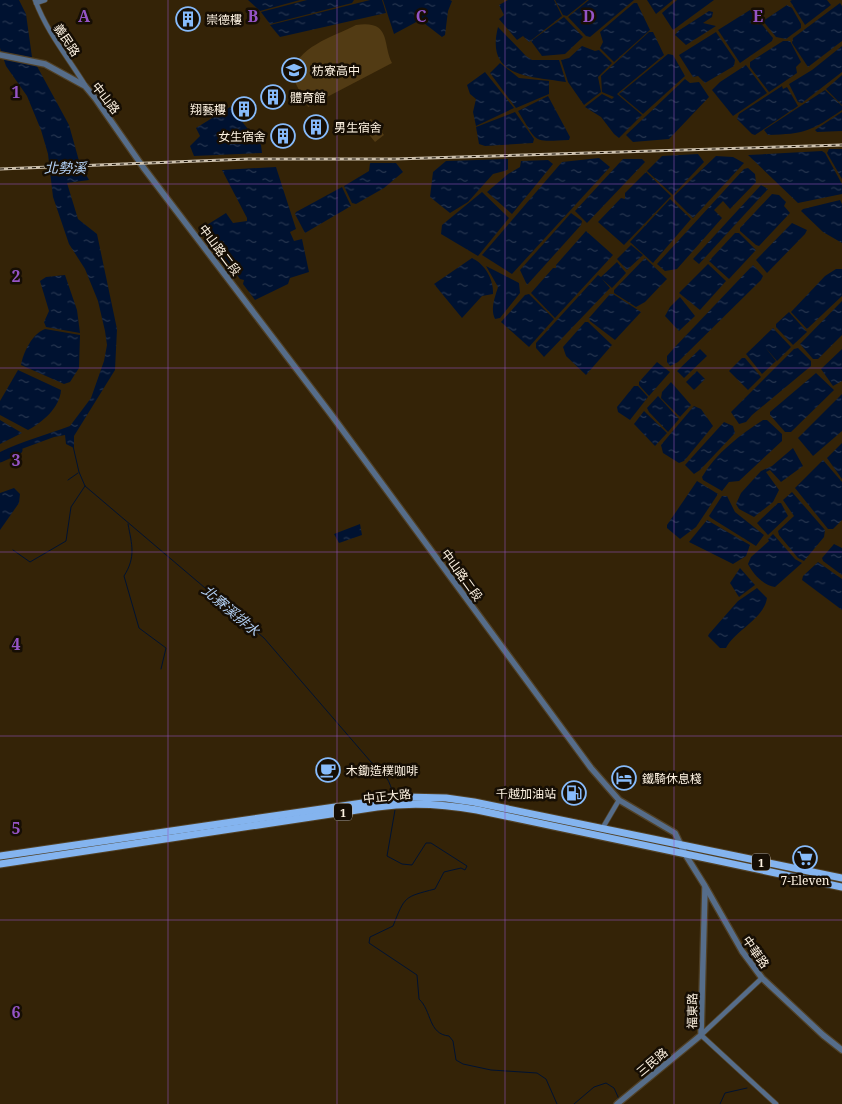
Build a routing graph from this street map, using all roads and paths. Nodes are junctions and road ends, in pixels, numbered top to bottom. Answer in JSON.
{"nodes":[{"id":1,"x":45,"y":0,"type":"edge"},
{"id":2,"x":36,"y":1,"type":"edge"},
{"id":3,"x":0,"y":55,"type":"edge"},
{"id":4,"x":85,"y":86,"type":"junction"},
{"id":5,"x":143,"y":167,"type":"joint"},
{"id":6,"x":620,"y":800,"type":"junction"},
{"id":7,"x":602,"y":829,"type":"junction"},
{"id":8,"x":681,"y":844,"type":"junction"},
{"id":9,"x":685,"y":854,"type":"junction"},
{"id":10,"x":0,"y":856,"type":"edge"},
{"id":11,"x":0,"y":864,"type":"edge"},
{"id":12,"x":842,"y":878,"type":"edge"},
{"id":13,"x":706,"y":886,"type":"junction"},
{"id":14,"x":842,"y":887,"type":"edge"},
{"id":15,"x":762,"y":978,"type":"junction"},
{"id":16,"x":701,"y":1035,"type":"junction"},
{"id":17,"x":842,"y":1050,"type":"edge"},
{"id":18,"x":617,"y":1104,"type":"edge"},
{"id":19,"x":776,"y":1104,"type":"edge"}],
"edges":[{"from":1,"to":2,"type":"street","name":"義民路"},
{"from":2,"to":4,"type":"street","name":"義民路"},
{"from":3,"to":4,"type":"street","name":"中山路"},
{"from":4,"to":5,"type":"street","name":"中山路"},
{"from":5,"to":6,"type":"street","name":"中山路二段"},
{"from":6,"to":7,"type":"street"},
{"from":6,"to":8,"type":"street","name":"中山路二段"},
{"from":7,"to":8,"type":"main road","name":"中正大路","number":"1"},
{"from":7,"to":10,"type":"main road","name":"中正大路","number":"1"},
{"from":8,"to":9,"type":"street","name":"中華路"},
{"from":8,"to":12,"type":"main road","number":"1"},
{"from":9,"to":11,"type":"main road","name":"中正大路","number":"1"},
{"from":9,"to":13,"type":"street","name":"中華路"},
{"from":9,"to":14,"type":"main road","number":"1"},
{"from":13,"to":15,"type":"street","name":"中華路"},
{"from":13,"to":16,"type":"street","name":"福東路"},
{"from":15,"to":16,"type":"street"},
{"from":15,"to":17,"type":"street","name":"中華路"},
{"from":16,"to":18,"type":"street","name":"三民路"},
{"from":16,"to":19,"type":"street","name":"福東路"}]}
